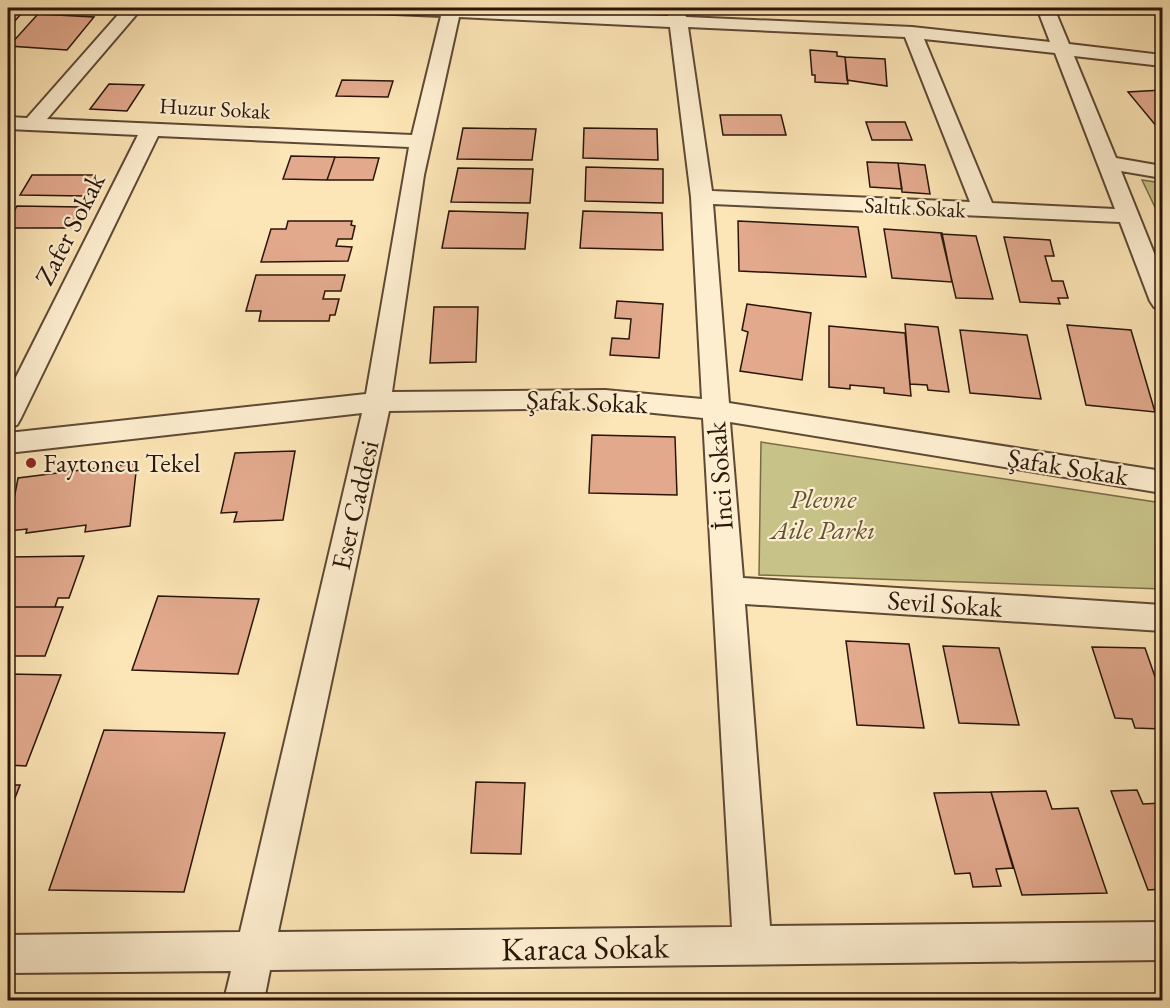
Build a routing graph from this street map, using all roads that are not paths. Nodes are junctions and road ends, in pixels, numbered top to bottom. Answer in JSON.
{"nodes":[{"id":1,"x":133,"y":8,"type":"edge"},
{"id":2,"x":371,"y":8,"type":"edge"},
{"id":3,"x":1046,"y":8,"type":"edge"},
{"id":4,"x":452,"y":10,"type":"edge"},
{"id":5,"x":677,"y":15,"type":"edge"},
{"id":6,"x":912,"y":32,"type":"junction"},
{"id":7,"x":1062,"y":49,"type":"junction"},
{"id":8,"x":1162,"y":60,"type":"edge"},
{"id":9,"x":8,"y":123,"type":"edge"},
{"id":10,"x":32,"y":124,"type":"junction"},
{"id":11,"x":151,"y":129,"type":"junction"},
{"id":12,"x":421,"y":141,"type":"junction"},
{"id":13,"x":1108,"y":163,"type":"junction"},
{"id":14,"x":1162,"y":172,"type":"edge"},
{"id":15,"x":702,"y":197,"type":"junction"},
{"id":16,"x":984,"y":210,"type":"junction"},
{"id":17,"x":1129,"y":216,"type":"junction"},
{"id":18,"x":1162,"y":301,"type":"edge"},
{"id":19,"x":378,"y":402,"type":"junction"},
{"id":20,"x":716,"y":410,"type":"junction"},
{"id":21,"x":8,"y":418,"type":"edge"},
{"id":22,"x":8,"y":442,"type":"edge"},
{"id":23,"x":1162,"y":482,"type":"edge"},
{"id":24,"x":727,"y":590,"type":"junction"},
{"id":25,"x":1162,"y":618,"type":"edge"},
{"id":26,"x":1162,"y":941,"type":"edge"},
{"id":27,"x":752,"y":945,"type":"junction"},
{"id":28,"x":254,"y":951,"type":"junction"},
{"id":29,"x":8,"y":954,"type":"edge"},
{"id":30,"x":244,"y":1000,"type":"edge"}],
"edges":[{"from":1,"to":10,"type":"street"},
{"from":2,"to":4,"type":"street"},
{"from":3,"to":7,"type":"street"},
{"from":4,"to":5,"type":"street"},
{"from":4,"to":12,"type":"street","name":"Eser Caddesi"},
{"from":5,"to":6,"type":"street"},
{"from":5,"to":15,"type":"street","name":"İnci Sokak"},
{"from":6,"to":7,"type":"street"},
{"from":6,"to":16,"type":"street"},
{"from":7,"to":8,"type":"street"},
{"from":7,"to":13,"type":"street"},
{"from":9,"to":10,"type":"street","name":"Huzur Sokak"},
{"from":10,"to":11,"type":"street","name":"Huzur Sokak"},
{"from":11,"to":12,"type":"street","name":"Huzur Sokak"},
{"from":11,"to":21,"type":"street","name":"Zafer Sokak"},
{"from":12,"to":19,"type":"street","name":"Eser Caddesi"},
{"from":13,"to":14,"type":"street"},
{"from":13,"to":17,"type":"street"},
{"from":15,"to":16,"type":"street","name":"Saltık Sokak"},
{"from":15,"to":20,"type":"street","name":"İnci Sokak"},
{"from":16,"to":17,"type":"street","name":"Saltık Sokak"},
{"from":17,"to":18,"type":"street"},
{"from":19,"to":20,"type":"street","name":"Şafak Sokak"},
{"from":19,"to":22,"type":"street","name":"Şafak Sokak"},
{"from":19,"to":28,"type":"street","name":"Eser Caddesi"},
{"from":20,"to":23,"type":"street","name":"Şafak Sokak"},
{"from":20,"to":24,"type":"street","name":"İnci Sokak"},
{"from":24,"to":25,"type":"street","name":"Sevil Sokak"},
{"from":24,"to":27,"type":"street","name":"İnci Sokak"},
{"from":26,"to":27,"type":"street","name":"Karaca Sokak"},
{"from":27,"to":28,"type":"street","name":"Karaca Sokak"},
{"from":28,"to":29,"type":"street","name":"Karaca Sokak"},
{"from":28,"to":30,"type":"street","name":"Eser Caddesi"}]}
